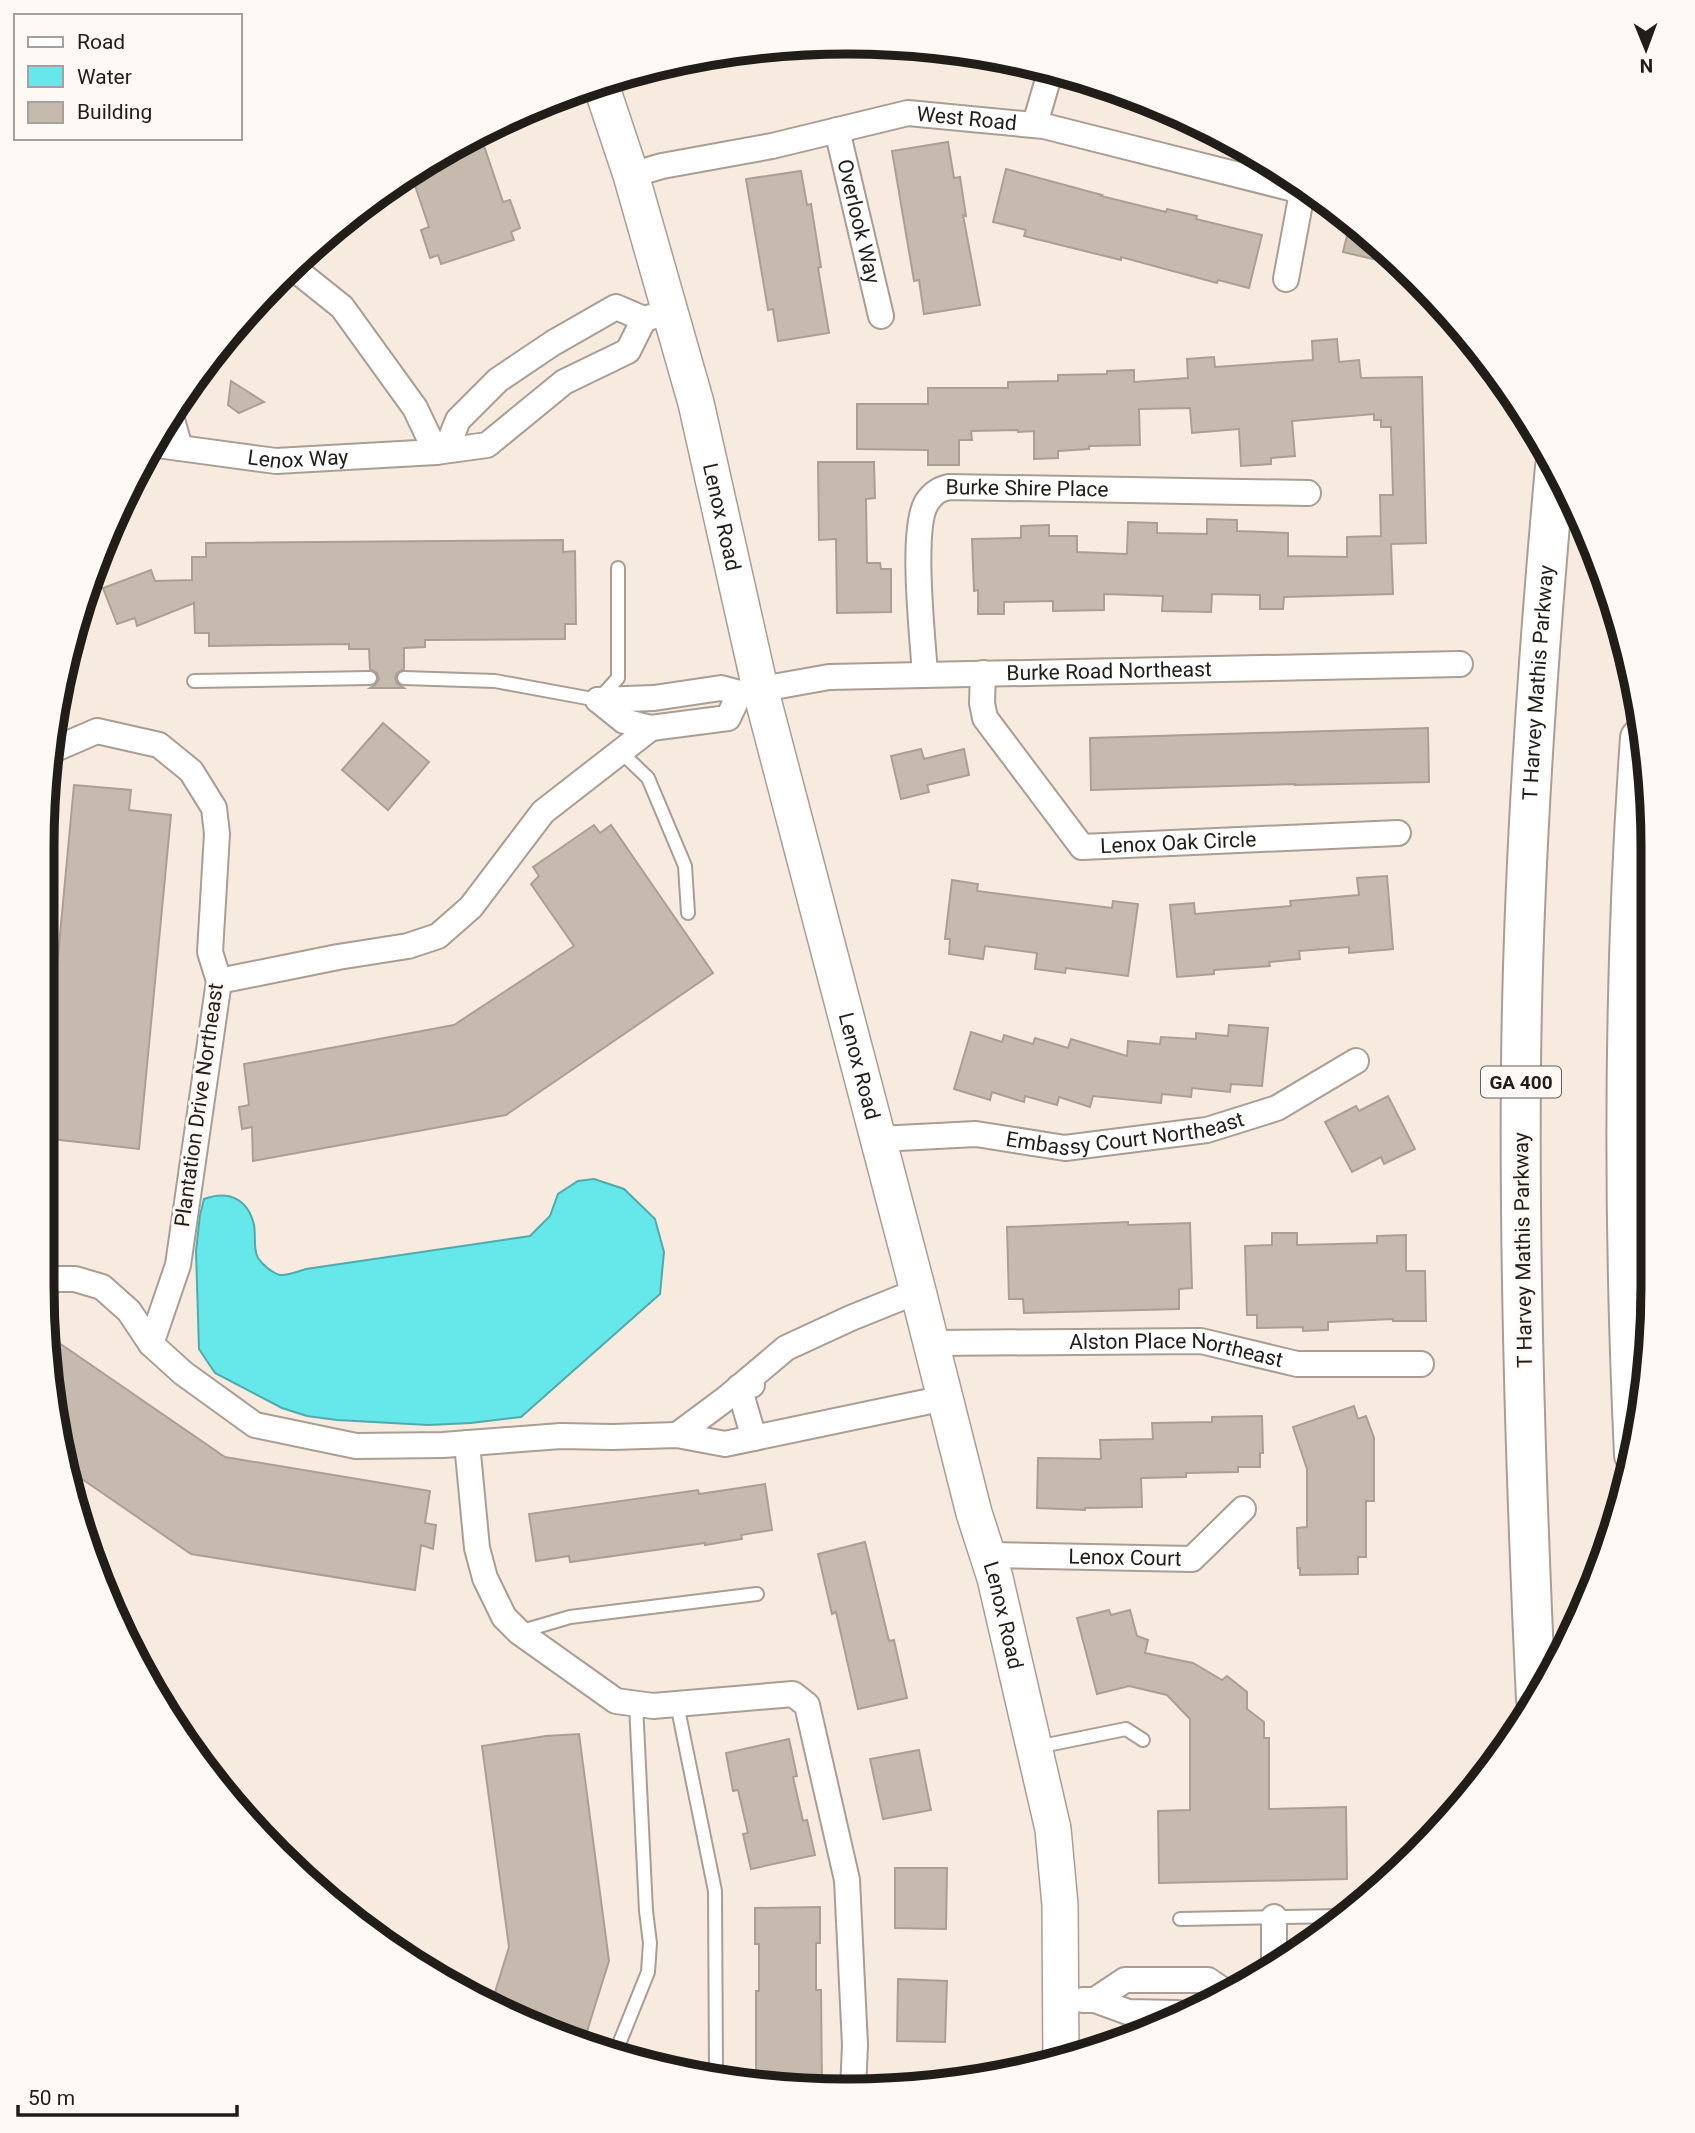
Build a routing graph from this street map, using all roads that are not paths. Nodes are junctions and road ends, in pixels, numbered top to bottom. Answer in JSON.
{"nodes":[{"id":1,"x":1048,"y":80,"type":"edge"},
{"id":2,"x":604,"y":93,"type":"edge"},
{"id":3,"x":1035,"y":124,"type":"junction"},
{"id":4,"x":837,"y":130,"type":"junction"},
{"id":5,"x":631,"y":174,"type":"junction"},
{"id":6,"x":1281,"y":184,"type":"edge"},
{"id":7,"x":1301,"y":198,"type":"edge"},
{"id":8,"x":301,"y":274,"type":"edge"},
{"id":9,"x":1286,"y":279,"type":"dead end"},
{"id":10,"x":657,"y":315,"type":"junction"},
{"id":11,"x":881,"y":316,"type":"dead end"},
{"id":12,"x":544,"y":349,"type":"junction"},
{"id":13,"x":564,"y":382,"type":"junction"},
{"id":14,"x":174,"y":429,"type":"edge"},
{"id":15,"x":164,"y":446,"type":"edge"},
{"id":16,"x":180,"y":448,"type":"junction"},
{"id":17,"x":441,"y":451,"type":"junction"},
{"id":18,"x":1553,"y":487,"type":"edge"},
{"id":19,"x":1308,"y":493,"type":"dead end"},
{"id":20,"x":618,"y":568,"type":"dead end"},
{"id":21,"x":1460,"y":664,"type":"dead end"},
{"id":22,"x":983,"y":673,"type":"junction"},
{"id":23,"x":925,"y":675,"type":"junction"},
{"id":24,"x":370,"y":678,"type":"dead end"},
{"id":25,"x":404,"y":678,"type":"dead end"},
{"id":26,"x":194,"y":681,"type":"dead end"},
{"id":27,"x":750,"y":690,"type":"junction"},
{"id":28,"x":676,"y":695,"type":"junction"},
{"id":29,"x":598,"y":700,"type":"junction"},
{"id":30,"x":682,"y":724,"type":"junction"},
{"id":31,"x":651,"y":728,"type":"junction"},
{"id":32,"x":61,"y":747,"type":"edge"},
{"id":33,"x":622,"y":753,"type":"junction"},
{"id":34,"x":1638,"y":784,"type":"edge"},
{"id":35,"x":1398,"y":833,"type":"dead end"},
{"id":36,"x":688,"y":913,"type":"dead end"},
{"id":37,"x":219,"y":982,"type":"junction"},
{"id":38,"x":1356,"y":1061,"type":"dead end"},
{"id":39,"x":879,"y":1139,"type":"junction"},
{"id":40,"x":54,"y":1280,"type":"edge"},
{"id":41,"x":918,"y":1291,"type":"junction"},
{"id":42,"x":932,"y":1343,"type":"junction"},
{"id":43,"x":151,"y":1344,"type":"junction"},
{"id":44,"x":1421,"y":1364,"type":"dead end"},
{"id":45,"x":739,"y":1387,"type":"junction"},
{"id":46,"x":945,"y":1398,"type":"junction"},
{"id":47,"x":1632,"y":1400,"type":"edge"},
{"id":48,"x":677,"y":1435,"type":"junction"},
{"id":49,"x":754,"y":1438,"type":"junction"},
{"id":50,"x":467,"y":1443,"type":"junction"},
{"id":51,"x":1243,"y":1509,"type":"dead end"},
{"id":52,"x":987,"y":1555,"type":"junction"},
{"id":53,"x":757,"y":1594,"type":"dead end"},
{"id":54,"x":519,"y":1632,"type":"junction"},
{"id":55,"x":1535,"y":1680,"type":"edge"},
{"id":56,"x":636,"y":1704,"type":"junction"},
{"id":57,"x":677,"y":1704,"type":"junction"},
{"id":58,"x":1143,"y":1740,"type":"dead end"},
{"id":59,"x":1035,"y":1748,"type":"junction"},
{"id":60,"x":1328,"y":1916,"type":"edge"},
{"id":61,"x":1274,"y":1917,"type":"junction"},
{"id":62,"x":1180,"y":1919,"type":"dead end"},
{"id":63,"x":1274,"y":1954,"type":"edge"},
{"id":64,"x":1217,"y":1986,"type":"edge"},
{"id":65,"x":1095,"y":2000,"type":"junction"},
{"id":66,"x":1169,"y":2000,"type":"edge"},
{"id":67,"x":1060,"y":2001,"type":"junction"},
{"id":68,"x":618,"y":2045,"type":"edge"},
{"id":69,"x":1061,"y":2050,"type":"edge"},
{"id":70,"x":716,"y":2068,"type":"edge"},
{"id":71,"x":853,"y":2079,"type":"edge"}],
"edges":[{"from":1,"to":3,"type":"street"},
{"from":2,"to":5,"type":"street","name":"Lenox Road"},
{"from":3,"to":4,"type":"street","name":"West Road"},
{"from":3,"to":6,"type":"street","name":"West Road"},
{"from":4,"to":5,"type":"street","name":"West Road"},
{"from":4,"to":11,"type":"street","name":"Overlook Way"},
{"from":5,"to":10,"type":"street","name":"Lenox Road"},
{"from":7,"to":9,"type":"street"},
{"from":8,"to":17,"type":"street"},
{"from":10,"to":12,"type":"street"},
{"from":10,"to":13,"type":"street","name":"Lenox Way"},
{"from":10,"to":27,"type":"street","name":"Lenox Road"},
{"from":12,"to":13,"type":"street"},
{"from":12,"to":17,"type":"street"},
{"from":13,"to":17,"type":"street","name":"Lenox Way"},
{"from":14,"to":16,"type":"street"},
{"from":15,"to":16,"type":"street","name":"Lenox Way"},
{"from":16,"to":17,"type":"street","name":"Lenox Way"},
{"from":18,"to":55,"type":"highway","name":"T Harvey Mathis Parkway","number":"GA 400"},
{"from":19,"to":23,"type":"street","name":"Burke Shire Place"},
{"from":20,"to":29,"type":"lane"},
{"from":21,"to":22,"type":"street","name":"Burke Road Northeast"},
{"from":22,"to":23,"type":"street","name":"Burke Road Northeast"},
{"from":22,"to":35,"type":"street","name":"Lenox Oak Circle"},
{"from":23,"to":27,"type":"street","name":"Burke Road Northeast"},
{"from":24,"to":26,"type":"lane"},
{"from":25,"to":29,"type":"lane"},
{"from":27,"to":28,"type":"street","name":"Burke Road Northeast"},
{"from":27,"to":30,"type":"street"},
{"from":27,"to":39,"type":"street","name":"Lenox Road"},
{"from":28,"to":29,"type":"street","name":"Burke Road Northeast"},
{"from":28,"to":30,"type":"street"},
{"from":29,"to":31,"type":"street"},
{"from":30,"to":31,"type":"street"},
{"from":31,"to":33,"type":"street"},
{"from":32,"to":37,"type":"street","name":"Plantation Drive Northeast"},
{"from":33,"to":36,"type":"lane"},
{"from":33,"to":37,"type":"street"},
{"from":34,"to":47,"type":"highway"},
{"from":37,"to":43,"type":"street","name":"Plantation Drive Northeast"},
{"from":38,"to":39,"type":"street","name":"Embassy Court Northeast"},
{"from":39,"to":41,"type":"street","name":"Lenox Road"},
{"from":40,"to":43,"type":"street"},
{"from":41,"to":42,"type":"street","name":"Lenox Road"},
{"from":41,"to":45,"type":"street"},
{"from":42,"to":44,"type":"street","name":"Alston Place Northeast"},
{"from":42,"to":46,"type":"street","name":"Lenox Road"},
{"from":43,"to":50,"type":"street"},
{"from":45,"to":48,"type":"street"},
{"from":45,"to":49,"type":"street"},
{"from":46,"to":49,"type":"street"},
{"from":46,"to":52,"type":"street","name":"Lenox Road"},
{"from":48,"to":49,"type":"street"},
{"from":48,"to":50,"type":"street"},
{"from":50,"to":54,"type":"street"},
{"from":51,"to":52,"type":"street","name":"Lenox Court"},
{"from":52,"to":59,"type":"street","name":"Lenox Road"},
{"from":53,"to":54,"type":"lane"},
{"from":54,"to":56,"type":"street"},
{"from":56,"to":57,"type":"street"},
{"from":56,"to":68,"type":"lane"},
{"from":57,"to":70,"type":"lane"},
{"from":57,"to":71,"type":"street"},
{"from":58,"to":59,"type":"lane"},
{"from":59,"to":67,"type":"street","name":"Lenox Road"},
{"from":60,"to":61,"type":"lane"},
{"from":61,"to":62,"type":"lane"},
{"from":61,"to":63,"type":"street"},
{"from":64,"to":66,"type":"street"},
{"from":65,"to":66,"type":"street"},
{"from":65,"to":66,"type":"street"},
{"from":65,"to":67,"type":"street"},
{"from":67,"to":69,"type":"street","name":"Lenox Road"}]}
